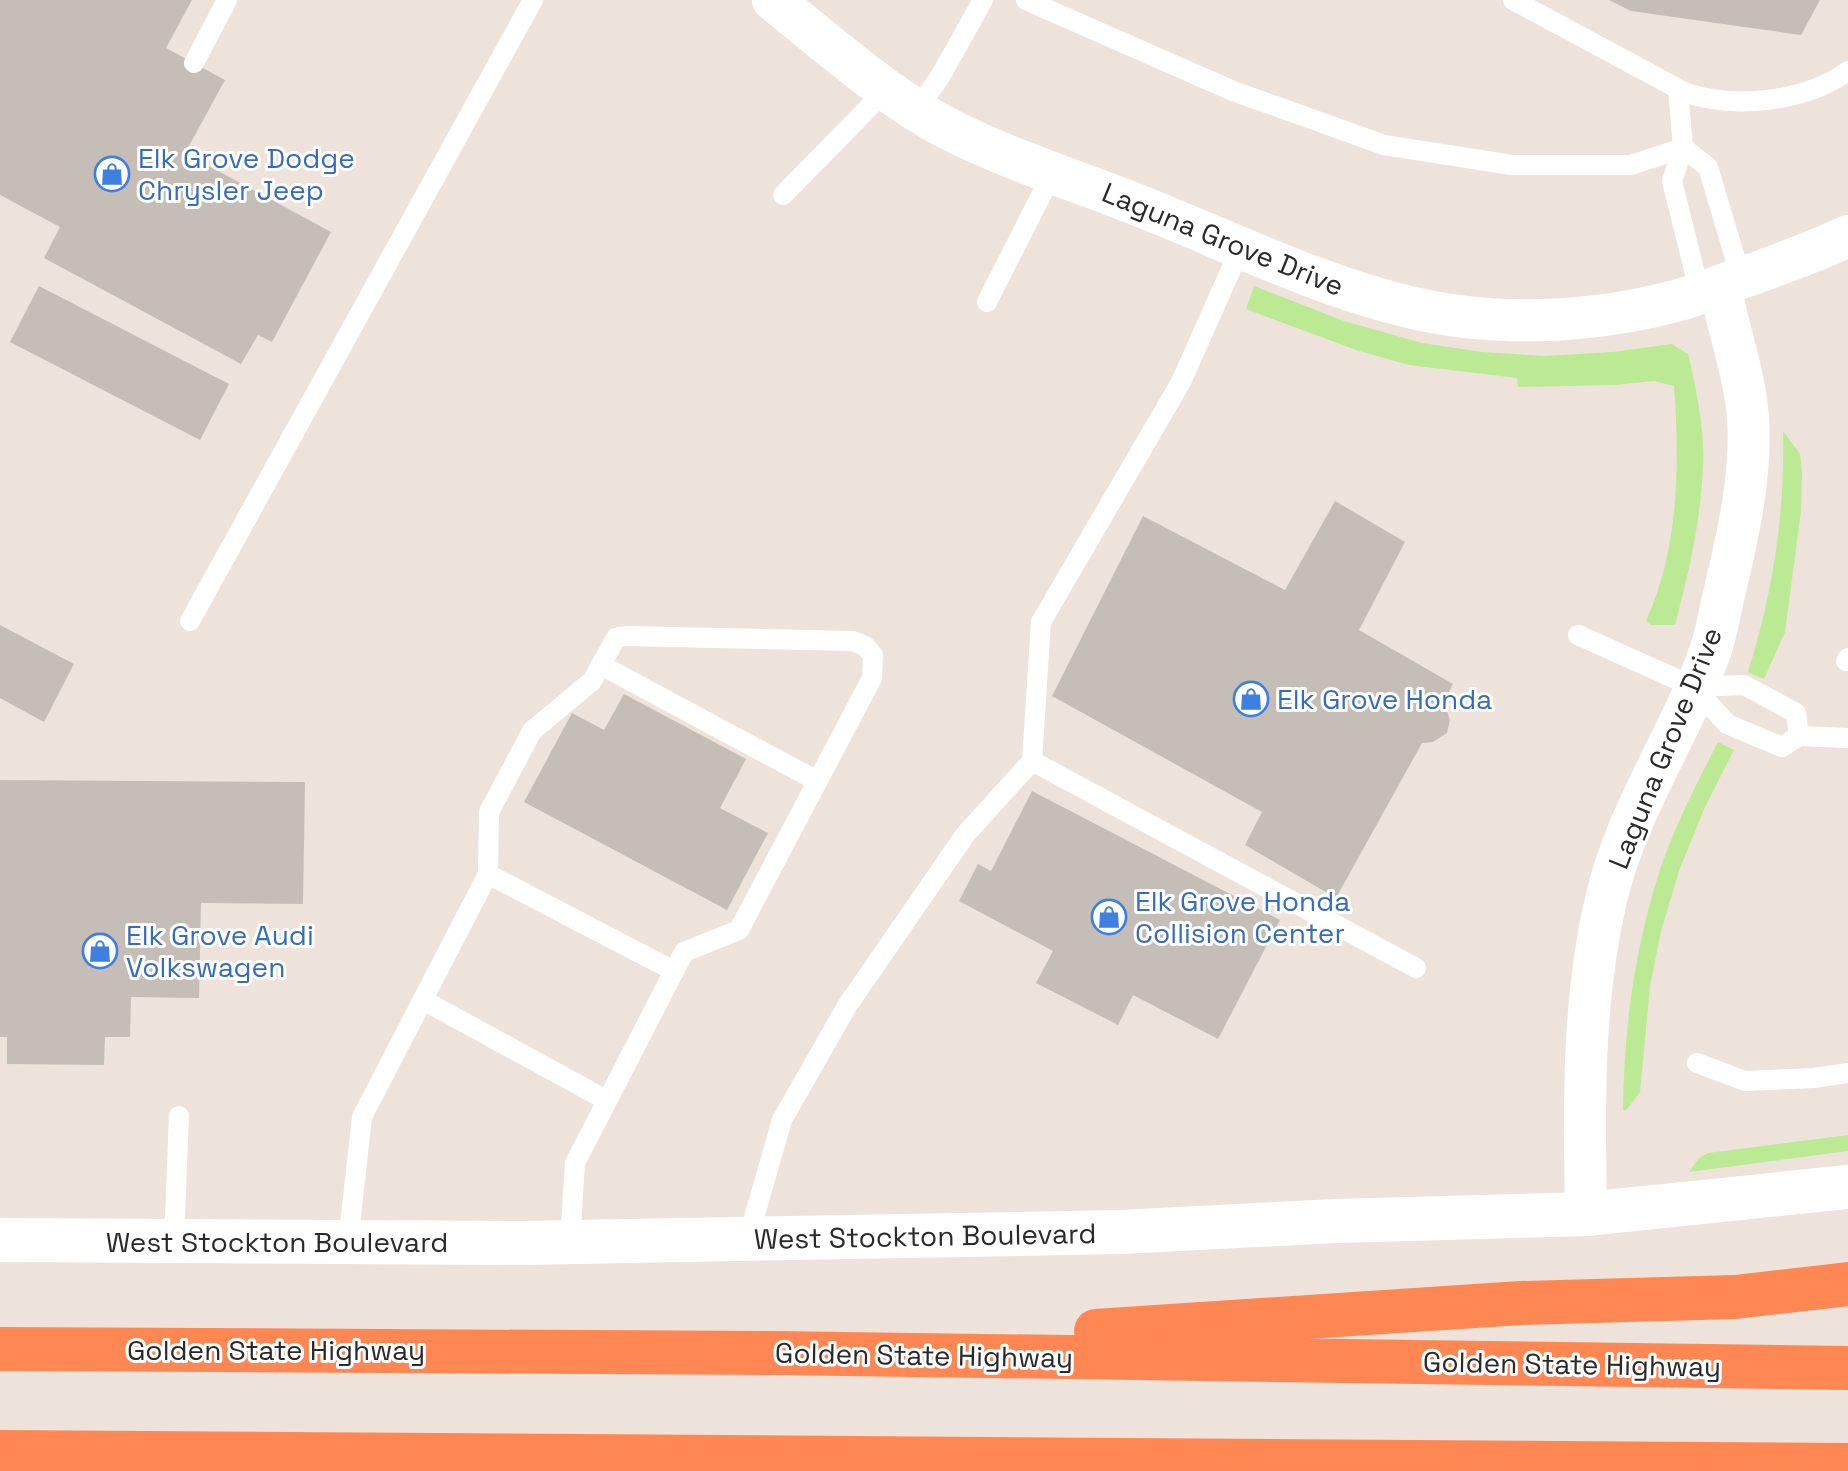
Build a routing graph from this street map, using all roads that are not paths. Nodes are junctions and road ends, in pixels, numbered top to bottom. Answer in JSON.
{"nodes":[{"id":1,"x":227,"y":0,"type":"edge"},
{"id":2,"x":533,"y":0,"type":"edge"},
{"id":3,"x":773,"y":0,"type":"edge"},
{"id":4,"x":983,"y":0,"type":"edge"},
{"id":5,"x":1026,"y":0,"type":"edge"},
{"id":6,"x":1513,"y":0,"type":"edge"},
{"id":7,"x":194,"y":63,"type":"dead end"},
{"id":8,"x":1848,"y":71,"type":"edge"},
{"id":9,"x":1678,"y":89,"type":"junction"},
{"id":10,"x":902,"y":100,"type":"junction"},
{"id":11,"x":1683,"y":148,"type":"junction"},
{"id":12,"x":1053,"y":172,"type":"junction"},
{"id":13,"x":783,"y":195,"type":"dead end"},
{"id":14,"x":1848,"y":236,"type":"edge"},
{"id":15,"x":1241,"y":247,"type":"junction"},
{"id":16,"x":1720,"y":286,"type":"junction"},
{"id":17,"x":987,"y":302,"type":"dead end"},
{"id":18,"x":190,"y":621,"type":"dead end"},
{"id":19,"x":1578,"y":635,"type":"dead end"},
{"id":20,"x":601,"y":665,"type":"junction"},
{"id":21,"x":1694,"y":687,"type":"junction"},
{"id":22,"x":1799,"y":736,"type":"junction"},
{"id":23,"x":1848,"y":738,"type":"edge"},
{"id":24,"x":1032,"y":761,"type":"junction"},
{"id":25,"x":817,"y":781,"type":"junction"},
{"id":26,"x":488,"y":874,"type":"junction"},
{"id":27,"x":1416,"y":968,"type":"dead end"},
{"id":28,"x":674,"y":971,"type":"junction"},
{"id":29,"x":423,"y":1000,"type":"junction"},
{"id":30,"x":1697,"y":1063,"type":"dead end"},
{"id":31,"x":1848,"y":1073,"type":"edge"},
{"id":32,"x":606,"y":1100,"type":"junction"},
{"id":33,"x":179,"y":1116,"type":"dead end"},
{"id":34,"x":1848,"y":1187,"type":"edge"},
{"id":35,"x":1586,"y":1214,"type":"junction"},
{"id":36,"x":748,"y":1239,"type":"junction"},
{"id":37,"x":0,"y":1240,"type":"edge"},
{"id":38,"x":174,"y":1241,"type":"junction"},
{"id":39,"x":570,"y":1242,"type":"junction"},
{"id":40,"x":348,"y":1243,"type":"junction"},
{"id":41,"x":1848,"y":1284,"type":"edge"},
{"id":42,"x":0,"y":1349,"type":"edge"},
{"id":43,"x":776,"y":1353,"type":"junction"},
{"id":44,"x":1848,"y":1368,"type":"edge"},
{"id":45,"x":0,"y":1453,"type":"edge"},
{"id":46,"x":1848,"y":1465,"type":"edge"},
{"id":47,"x":194,"y":1471,"type":"edge"}],
"edges":[{"from":1,"to":7,"type":"lane"},
{"from":2,"to":18,"type":"lane"},
{"from":3,"to":10,"type":"street","name":"Laguna Grove Drive"},
{"from":4,"to":10,"type":"lane"},
{"from":5,"to":11,"type":"lane"},
{"from":6,"to":9,"type":"lane"},
{"from":8,"to":9,"type":"lane"},
{"from":9,"to":11,"type":"lane"},
{"from":10,"to":12,"type":"street","name":"Laguna Grove Drive"},
{"from":10,"to":13,"type":"lane"},
{"from":11,"to":16,"type":"lane"},
{"from":11,"to":16,"type":"lane"},
{"from":12,"to":15,"type":"street","name":"Laguna Grove Drive"},
{"from":12,"to":17,"type":"lane"},
{"from":14,"to":16,"type":"street","name":"Laguna Grove Drive"},
{"from":15,"to":16,"type":"street","name":"Laguna Grove Drive"},
{"from":15,"to":24,"type":"lane"},
{"from":16,"to":21,"type":"street","name":"Laguna Grove Drive"},
{"from":19,"to":21,"type":"lane"},
{"from":20,"to":25,"type":"lane"},
{"from":20,"to":25,"type":"lane"},
{"from":20,"to":26,"type":"lane"},
{"from":21,"to":22,"type":"lane"},
{"from":21,"to":22,"type":"lane"},
{"from":21,"to":35,"type":"street","name":"Laguna Grove Drive"},
{"from":22,"to":23,"type":"lane"},
{"from":24,"to":27,"type":"lane"},
{"from":24,"to":36,"type":"lane"},
{"from":25,"to":28,"type":"lane"},
{"from":26,"to":28,"type":"lane"},
{"from":26,"to":29,"type":"lane"},
{"from":28,"to":32,"type":"lane"},
{"from":29,"to":32,"type":"lane"},
{"from":29,"to":40,"type":"lane"},
{"from":30,"to":31,"type":"lane"},
{"from":32,"to":39,"type":"lane"},
{"from":33,"to":38,"type":"lane"},
{"from":34,"to":35,"type":"street","name":"West Stockton Boulevard"},
{"from":35,"to":36,"type":"street","name":"West Stockton Boulevard"},
{"from":36,"to":39,"type":"street","name":"West Stockton Boulevard"},
{"from":37,"to":38,"type":"street","name":"West Stockton Boulevard"},
{"from":38,"to":40,"type":"street","name":"West Stockton Boulevard"},
{"from":39,"to":40,"type":"street","name":"West Stockton Boulevard"},
{"from":41,"to":43,"type":"highway"},
{"from":42,"to":43,"type":"highway","name":"Golden State Highway"},
{"from":43,"to":44,"type":"highway","name":"Golden State Highway"},
{"from":45,"to":46,"type":"highway"},
{"from":45,"to":47,"type":"highway"}]}
